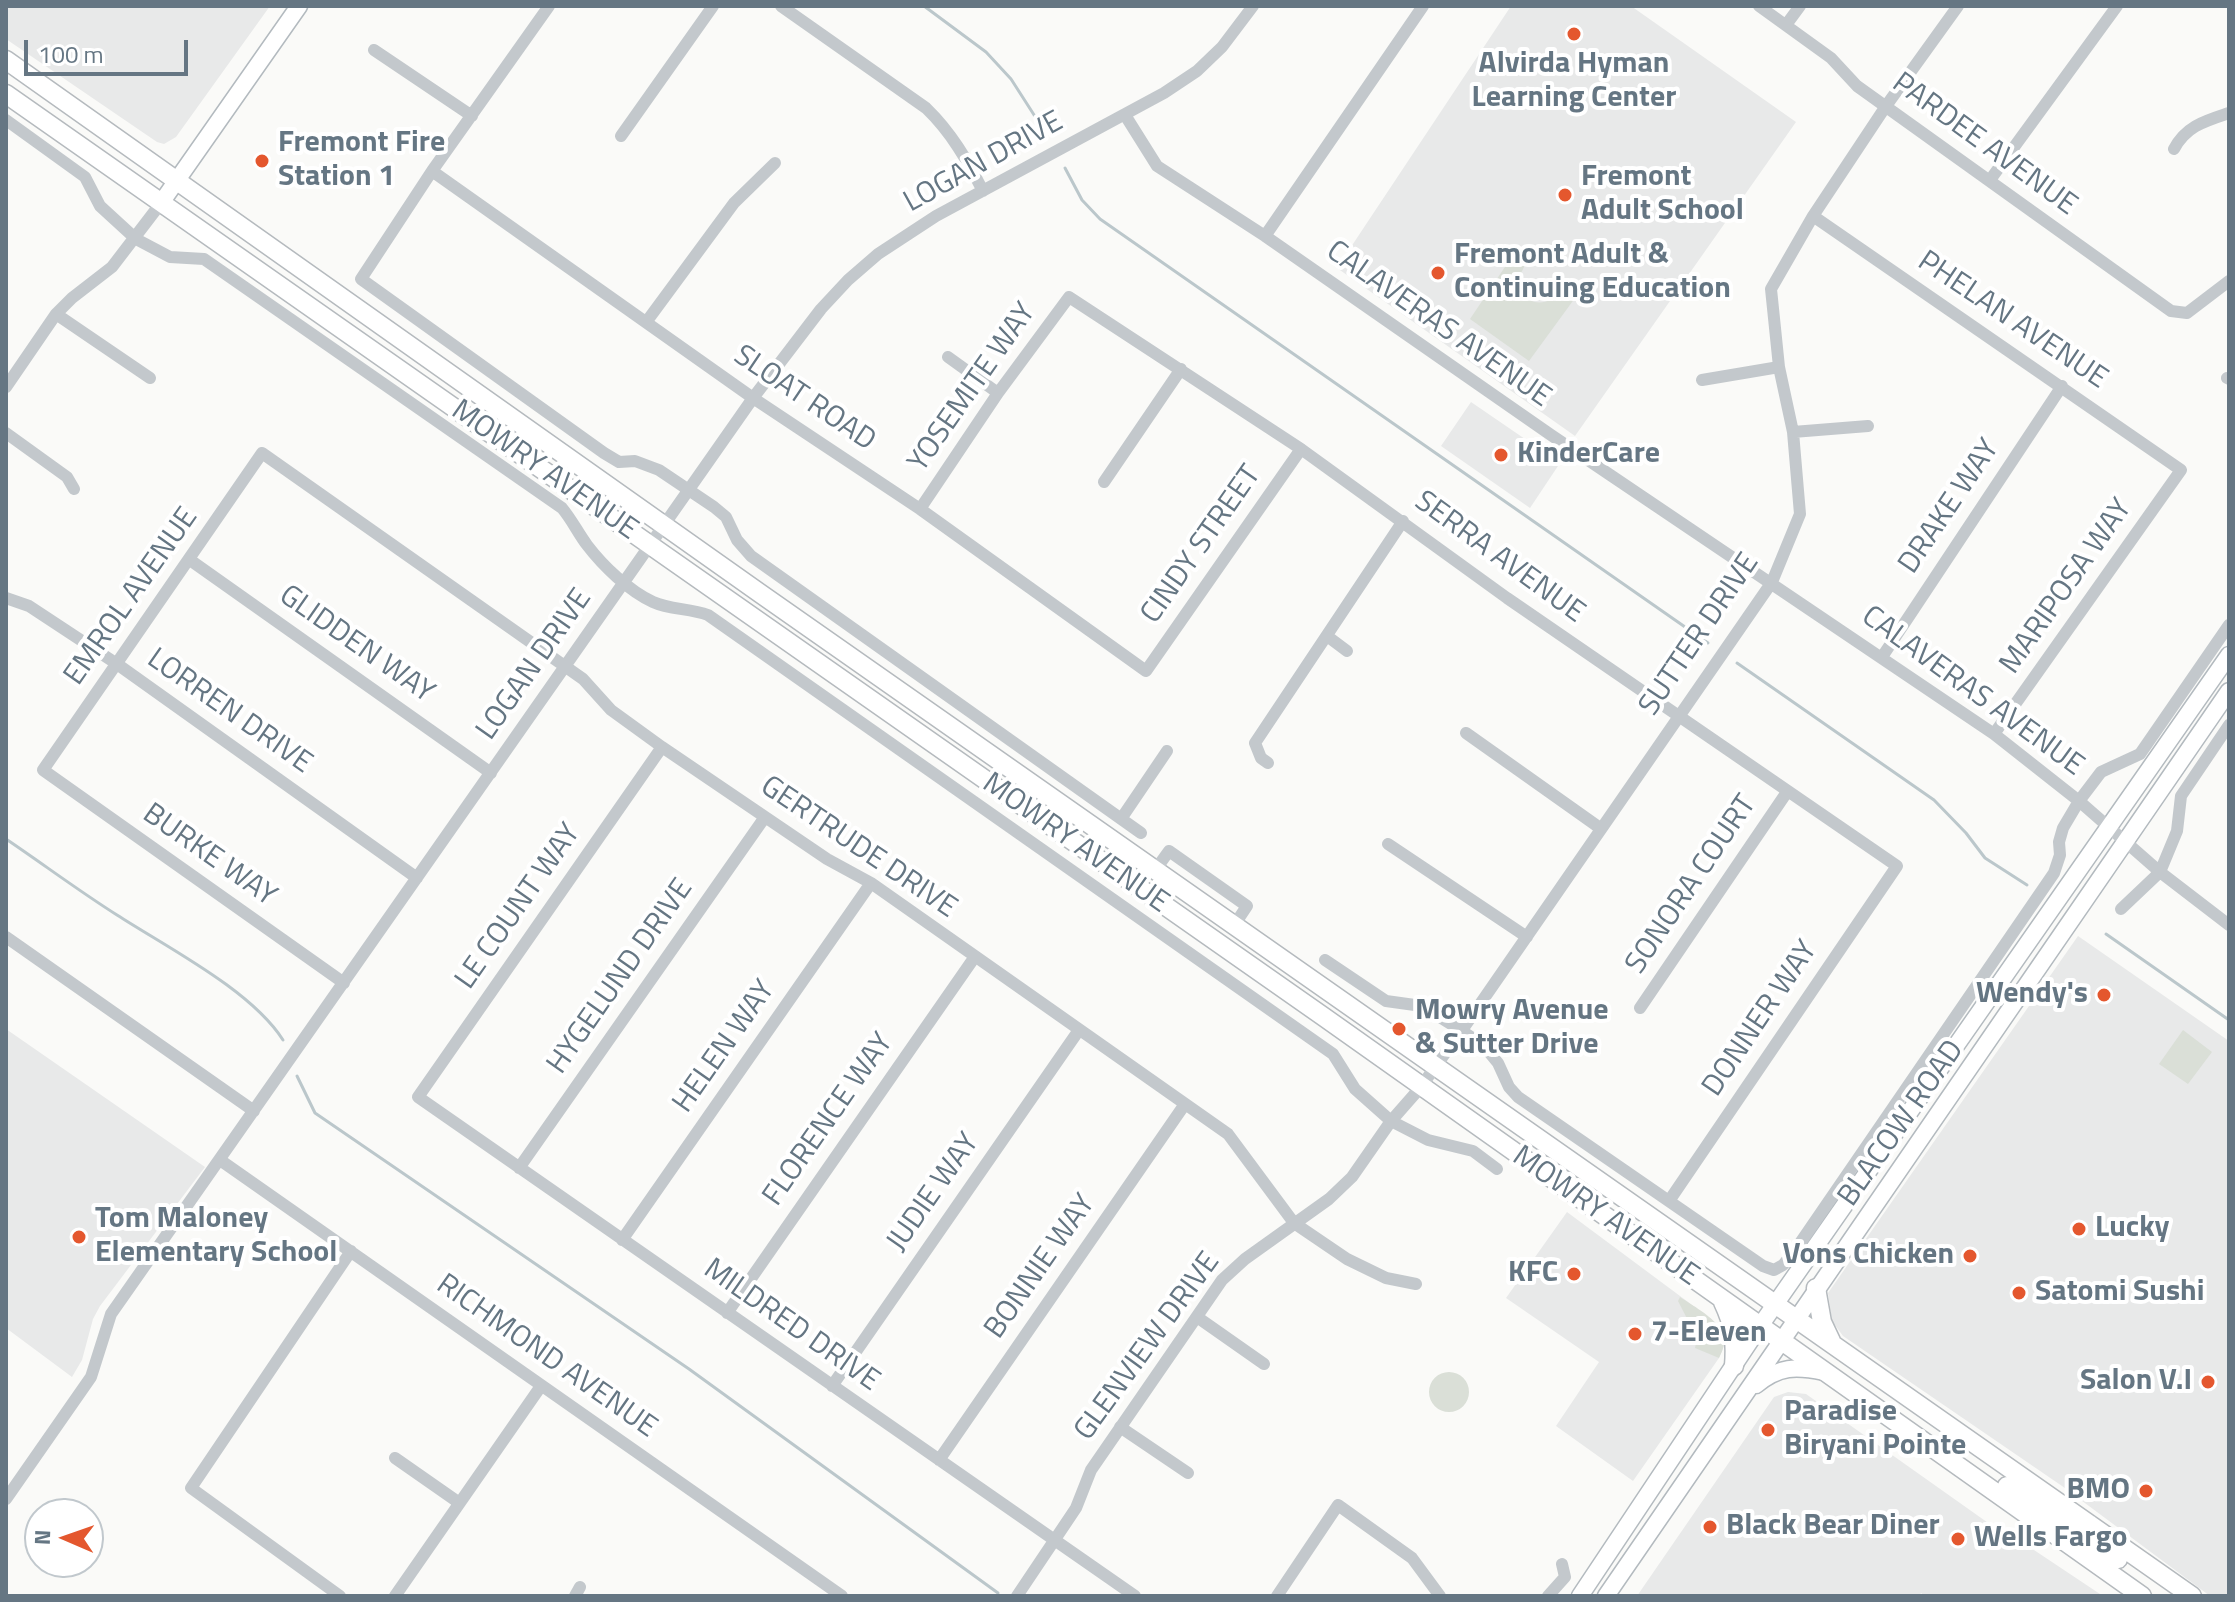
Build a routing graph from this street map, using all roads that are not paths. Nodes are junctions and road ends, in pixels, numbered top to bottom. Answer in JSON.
{"nodes":[{"id":1,"x":299,"y":6,"type":"edge"},
{"id":2,"x":549,"y":6,"type":"edge"},
{"id":3,"x":713,"y":6,"type":"edge"},
{"id":4,"x":781,"y":6,"type":"edge"},
{"id":5,"x":1253,"y":6,"type":"edge"},
{"id":6,"x":1423,"y":6,"type":"edge"},
{"id":7,"x":1759,"y":6,"type":"edge"},
{"id":8,"x":1800,"y":6,"type":"edge"},
{"id":9,"x":1958,"y":6,"type":"edge"},
{"id":10,"x":2117,"y":6,"type":"edge"},
{"id":11,"x":1786,"y":25,"type":"junction"},
{"id":12,"x":374,"y":50,"type":"dead end"},
{"id":13,"x":6,"y":60,"type":"edge"},
{"id":14,"x":6,"y":94,"type":"edge"},
{"id":15,"x":1886,"y":106,"type":"junction"},
{"id":16,"x":2229,"y":113,"type":"edge"},
{"id":17,"x":1125,"y":115,"type":"junction"},
{"id":18,"x":472,"y":116,"type":"junction"},
{"id":19,"x":6,"y":120,"type":"edge"},
{"id":20,"x":621,"y":136,"type":"dead end"},
{"id":21,"x":2174,"y":149,"type":"dead end"},
{"id":22,"x":775,"y":163,"type":"dead end"},
{"id":23,"x":432,"y":171,"type":"junction"},
{"id":24,"x":1990,"y":180,"type":"junction"},
{"id":25,"x":177,"y":181,"type":"junction"},
{"id":26,"x":983,"y":191,"type":"junction"},
{"id":27,"x":161,"y":203,"type":"junction"},
{"id":28,"x":1813,"y":216,"type":"junction"},
{"id":29,"x":1265,"y":236,"type":"junction"},
{"id":30,"x":136,"y":239,"type":"junction"},
{"id":31,"x":2229,"y":281,"type":"edge"},
{"id":32,"x":1069,"y":297,"type":"joint"},
{"id":33,"x":56,"y":314,"type":"junction"},
{"id":34,"x":647,"y":321,"type":"junction"},
{"id":35,"x":948,"y":357,"type":"dead end"},
{"id":36,"x":1779,"y":367,"type":"junction"},
{"id":37,"x":1181,"y":369,"type":"junction"},
{"id":38,"x":150,"y":378,"type":"dead end"},
{"id":39,"x":1702,"y":380,"type":"dead end"},
{"id":40,"x":2062,"y":386,"type":"junction"},
{"id":41,"x":6,"y":387,"type":"edge"},
{"id":42,"x":998,"y":393,"type":"junction"},
{"id":43,"x":753,"y":398,"type":"junction"},
{"id":44,"x":1868,"y":426,"type":"dead end"},
{"id":45,"x":1793,"y":432,"type":"junction"},
{"id":46,"x":6,"y":433,"type":"edge"},
{"id":47,"x":1301,"y":449,"type":"junction"},
{"id":48,"x":262,"y":453,"type":"joint"},
{"id":49,"x":2181,"y":470,"type":"joint"},
{"id":50,"x":1104,"y":482,"type":"dead end"},
{"id":51,"x":74,"y":489,"type":"dead end"},
{"id":52,"x":690,"y":490,"type":"junction"},
{"id":53,"x":920,"y":509,"type":"junction"},
{"id":54,"x":1403,"y":521,"type":"junction"},
{"id":55,"x":665,"y":524,"type":"junction"},
{"id":56,"x":650,"y":546,"type":"junction"},
{"id":57,"x":190,"y":560,"type":"junction"},
{"id":58,"x":626,"y":582,"type":"junction"},
{"id":59,"x":1772,"y":582,"type":"junction"},
{"id":60,"x":6,"y":598,"type":"edge"},
{"id":61,"x":2229,"y":625,"type":"edge"},
{"id":62,"x":1327,"y":636,"type":"junction"},
{"id":63,"x":1347,"y":651,"type":"dead end"},
{"id":64,"x":2229,"y":655,"type":"edge"},
{"id":65,"x":1882,"y":657,"type":"junction"},
{"id":66,"x":117,"y":664,"type":"junction"},
{"id":67,"x":563,"y":667,"type":"junction"},
{"id":68,"x":1146,"y":671,"type":"joint"},
{"id":69,"x":2229,"y":691,"type":"edge"},
{"id":70,"x":1678,"y":715,"type":"junction"},
{"id":71,"x":2229,"y":725,"type":"edge"},
{"id":72,"x":1466,"y":733,"type":"dead end"},
{"id":73,"x":1994,"y":734,"type":"junction"},
{"id":74,"x":662,"y":747,"type":"junction"},
{"id":75,"x":1167,"y":751,"type":"dead end"},
{"id":76,"x":1268,"y":763,"type":"dead end"},
{"id":77,"x":43,"y":770,"type":"joint"},
{"id":78,"x":491,"y":773,"type":"junction"},
{"id":79,"x":1787,"y":792,"type":"junction"},
{"id":80,"x":2079,"y":801,"type":"junction"},
{"id":81,"x":765,"y":817,"type":"junction"},
{"id":82,"x":1121,"y":819,"type":"junction"},
{"id":83,"x":2110,"y":826,"type":"junction"},
{"id":84,"x":1600,"y":828,"type":"junction"},
{"id":85,"x":1141,"y":833,"type":"dead end"},
{"id":86,"x":2126,"y":841,"type":"junction"},
{"id":87,"x":1388,"y":844,"type":"dead end"},
{"id":88,"x":1897,"y":866,"type":"joint"},
{"id":89,"x":2160,"y":872,"type":"junction"},
{"id":90,"x":417,"y":878,"type":"junction"},
{"id":91,"x":871,"y":883,"type":"junction"},
{"id":92,"x":2121,"y":909,"type":"dead end"},
{"id":93,"x":2229,"y":925,"type":"edge"},
{"id":94,"x":6,"y":937,"type":"edge"},
{"id":95,"x":1527,"y":937,"type":"junction"},
{"id":96,"x":974,"y":958,"type":"junction"},
{"id":97,"x":1325,"y":960,"type":"dead end"},
{"id":98,"x":344,"y":983,"type":"junction"},
{"id":99,"x":1640,"y":1008,"type":"dead end"},
{"id":100,"x":1079,"y":1030,"type":"junction"},
{"id":101,"x":1462,"y":1031,"type":"junction"},
{"id":102,"x":1437,"y":1066,"type":"junction"},
{"id":103,"x":1420,"y":1088,"type":"junction"},
{"id":104,"x":418,"y":1097,"type":"joint"},
{"id":105,"x":1185,"y":1104,"type":"junction"},
{"id":106,"x":254,"y":1111,"type":"junction"},
{"id":107,"x":1391,"y":1121,"type":"junction"},
{"id":108,"x":220,"y":1160,"type":"junction"},
{"id":109,"x":519,"y":1168,"type":"junction"},
{"id":110,"x":1497,"y":1169,"type":"dead end"},
{"id":111,"x":1669,"y":1201,"type":"junction"},
{"id":112,"x":1294,"y":1223,"type":"junction"},
{"id":113,"x":622,"y":1240,"type":"junction"},
{"id":114,"x":351,"y":1251,"type":"junction"},
{"id":115,"x":1774,"y":1270,"type":"joint"},
{"id":116,"x":1416,"y":1284,"type":"dead end"},
{"id":117,"x":1816,"y":1288,"type":"junction"},
{"id":118,"x":1722,"y":1299,"type":"junction"},
{"id":119,"x":1776,"y":1304,"type":"junction"},
{"id":120,"x":727,"y":1313,"type":"junction"},
{"id":121,"x":1197,"y":1317,"type":"junction"},
{"id":122,"x":1796,"y":1318,"type":"junction"},
{"id":123,"x":1760,"y":1326,"type":"junction"},
{"id":124,"x":1780,"y":1340,"type":"junction"},
{"id":125,"x":1832,"y":1343,"type":"junction"},
{"id":126,"x":1264,"y":1364,"type":"dead end"},
{"id":127,"x":1734,"y":1366,"type":"junction"},
{"id":128,"x":1827,"y":1373,"type":"junction"},
{"id":129,"x":541,"y":1386,"type":"junction"},
{"id":130,"x":832,"y":1386,"type":"junction"},
{"id":131,"x":1736,"y":1406,"type":"junction"},
{"id":132,"x":1120,"y":1427,"type":"junction"},
{"id":133,"x":1943,"y":1456,"type":"junction"},
{"id":134,"x":395,"y":1458,"type":"dead end"},
{"id":135,"x":939,"y":1460,"type":"junction"},
{"id":136,"x":1188,"y":1473,"type":"dead end"},
{"id":137,"x":6,"y":1499,"type":"edge"},
{"id":138,"x":458,"y":1502,"type":"junction"},
{"id":139,"x":2089,"y":1524,"type":"junction"},
{"id":140,"x":2060,"y":1539,"type":"junction"},
{"id":141,"x":1055,"y":1541,"type":"junction"},
{"id":142,"x":1562,"y":1564,"type":"dead end"},
{"id":143,"x":340,"y":1596,"type":"edge"},
{"id":144,"x":395,"y":1596,"type":"edge"},
{"id":145,"x":842,"y":1596,"type":"edge"},
{"id":146,"x":1017,"y":1596,"type":"edge"},
{"id":147,"x":1135,"y":1596,"type":"edge"},
{"id":148,"x":1277,"y":1596,"type":"edge"},
{"id":149,"x":1440,"y":1596,"type":"edge"},
{"id":150,"x":1548,"y":1596,"type":"edge"},
{"id":151,"x":1580,"y":1596,"type":"edge"},
{"id":152,"x":1606,"y":1596,"type":"edge"},
{"id":153,"x":2142,"y":1596,"type":"edge"},
{"id":154,"x":2183,"y":1596,"type":"edge"},
{"id":155,"x":2192,"y":1596,"type":"edge"}],
"edges":[{"from":1,"to":25,"type":"main road"},
{"from":2,"to":18,"type":"street"},
{"from":3,"to":20,"type":"street"},
{"from":4,"to":26,"type":"street"},
{"from":5,"to":17,"type":"street","name":"LOGAN DRIVE"},
{"from":6,"to":29,"type":"street"},
{"from":7,"to":11,"type":"street","name":"PARDEE AVENUE"},
{"from":8,"to":11,"type":"street"},
{"from":9,"to":15,"type":"street","name":"SUTTER DRIVE"},
{"from":10,"to":24,"type":"street"},
{"from":11,"to":15,"type":"street","name":"PARDEE AVENUE"},
{"from":12,"to":18,"type":"street"},
{"from":13,"to":25,"type":"main road","name":"MOWRY AVENUE"},
{"from":14,"to":27,"type":"main road","name":"MOWRY AVENUE"},
{"from":15,"to":24,"type":"street","name":"PARDEE AVENUE"},
{"from":15,"to":28,"type":"street","name":"SUTTER DRIVE"},
{"from":16,"to":21,"type":"street"},
{"from":17,"to":26,"type":"street","name":"LOGAN DRIVE"},
{"from":17,"to":29,"type":"street","name":"CALAVERAS AVENUE"},
{"from":18,"to":23,"type":"street"},
{"from":19,"to":30,"type":"street","name":"MOWRY AVENUE"},
{"from":22,"to":34,"type":"street"},
{"from":23,"to":34,"type":"street","name":"SLOAT ROAD"},
{"from":23,"to":52,"type":"street","name":"MOWRY AVENUE"},
{"from":24,"to":31,"type":"street","name":"PARDEE AVENUE"},
{"from":25,"to":27,"type":"main road"},
{"from":25,"to":55,"type":"main road","name":"MOWRY AVENUE"},
{"from":26,"to":43,"type":"street","name":"LOGAN DRIVE"},
{"from":27,"to":30,"type":"street"},
{"from":27,"to":56,"type":"main road","name":"MOWRY AVENUE"},
{"from":28,"to":36,"type":"street","name":"SUTTER DRIVE"},
{"from":28,"to":40,"type":"street","name":"PHELAN AVENUE"},
{"from":29,"to":59,"type":"street","name":"CALAVERAS AVENUE"},
{"from":30,"to":33,"type":"street"},
{"from":30,"to":58,"type":"street","name":"MOWRY AVENUE"},
{"from":32,"to":37,"type":"street","name":"SERRA AVENUE"},
{"from":32,"to":42,"type":"street","name":"YOSEMITE WAY"},
{"from":33,"to":38,"type":"street"},
{"from":33,"to":41,"type":"street"},
{"from":34,"to":43,"type":"street","name":"SLOAT ROAD"},
{"from":35,"to":42,"type":"street"},
{"from":36,"to":39,"type":"street"},
{"from":36,"to":45,"type":"street","name":"SUTTER DRIVE"},
{"from":37,"to":47,"type":"street","name":"SERRA AVENUE"},
{"from":37,"to":50,"type":"street"},
{"from":40,"to":49,"type":"street","name":"PHELAN AVENUE"},
{"from":40,"to":65,"type":"street","name":"DRAKE WAY"},
{"from":42,"to":53,"type":"street","name":"YOSEMITE WAY"},
{"from":43,"to":52,"type":"street","name":"LOGAN DRIVE"},
{"from":43,"to":53,"type":"street","name":"SLOAT ROAD"},
{"from":44,"to":45,"type":"street"},
{"from":45,"to":59,"type":"street","name":"SUTTER DRIVE"},
{"from":46,"to":51,"type":"street"},
{"from":47,"to":54,"type":"street","name":"SERRA AVENUE"},
{"from":47,"to":68,"type":"street","name":"CINDY STREET"},
{"from":48,"to":57,"type":"street","name":"EMROL AVENUE"},
{"from":48,"to":67,"type":"street","name":"GERTRUDE DRIVE"},
{"from":49,"to":73,"type":"street","name":"MARIPOSA WAY"},
{"from":52,"to":55,"type":"street","name":"LOGAN DRIVE"},
{"from":52,"to":82,"type":"street","name":"MOWRY AVENUE"},
{"from":53,"to":68,"type":"street","name":"SLOAT ROAD"},
{"from":54,"to":62,"type":"street"},
{"from":54,"to":70,"type":"street","name":"SERRA AVENUE"},
{"from":55,"to":56,"type":"street","name":"LOGAN DRIVE"},
{"from":55,"to":102,"type":"main road","name":"MOWRY AVENUE"},
{"from":56,"to":58,"type":"street","name":"LOGAN DRIVE"},
{"from":56,"to":103,"type":"main road","name":"MOWRY AVENUE"},
{"from":57,"to":66,"type":"street","name":"EMROL AVENUE"},
{"from":57,"to":78,"type":"street","name":"GLIDDEN WAY"},
{"from":58,"to":67,"type":"street","name":"LOGAN DRIVE"},
{"from":58,"to":107,"type":"street","name":"MOWRY AVENUE"},
{"from":59,"to":65,"type":"street","name":"CALAVERAS AVENUE"},
{"from":59,"to":70,"type":"street","name":"SUTTER DRIVE"},
{"from":60,"to":66,"type":"street","name":"LORREN DRIVE"},
{"from":61,"to":80,"type":"street","name":"BLACOW ROAD"},
{"from":62,"to":63,"type":"street"},
{"from":62,"to":76,"type":"street"},
{"from":64,"to":83,"type":"main road","name":"BLACOW ROAD"},
{"from":65,"to":73,"type":"street","name":"CALAVERAS AVENUE"},
{"from":66,"to":77,"type":"street","name":"EMROL AVENUE"},
{"from":66,"to":90,"type":"street","name":"LORREN DRIVE"},
{"from":67,"to":74,"type":"street","name":"GERTRUDE DRIVE"},
{"from":67,"to":78,"type":"street","name":"LOGAN DRIVE"},
{"from":69,"to":86,"type":"main road","name":"BLACOW ROAD"},
{"from":70,"to":79,"type":"street","name":"SERRA AVENUE"},
{"from":70,"to":84,"type":"street","name":"SUTTER DRIVE"},
{"from":71,"to":89,"type":"street"},
{"from":72,"to":84,"type":"street"},
{"from":73,"to":80,"type":"street","name":"CALAVERAS AVENUE"},
{"from":74,"to":81,"type":"street","name":"GERTRUDE DRIVE"},
{"from":74,"to":104,"type":"street","name":"LE COUNT WAY"},
{"from":75,"to":82,"type":"street"},
{"from":77,"to":98,"type":"street","name":"BURKE WAY"},
{"from":78,"to":90,"type":"street","name":"LOGAN DRIVE"},
{"from":79,"to":88,"type":"street","name":"SERRA AVENUE"},
{"from":79,"to":99,"type":"street","name":"SONORA COURT"},
{"from":80,"to":83,"type":"street","name":"CALAVERAS AVENUE"},
{"from":80,"to":115,"type":"street","name":"BLACOW ROAD"},
{"from":81,"to":91,"type":"street","name":"GERTRUDE DRIVE"},
{"from":81,"to":109,"type":"street","name":"HYGELUND DRIVE"},
{"from":82,"to":85,"type":"street","name":"MOWRY AVENUE"},
{"from":83,"to":86,"type":"street","name":"CALAVERAS AVENUE"},
{"from":83,"to":119,"type":"main road","name":"BLACOW ROAD"},
{"from":84,"to":95,"type":"street","name":"SUTTER DRIVE"},
{"from":86,"to":89,"type":"street","name":"CALAVERAS AVENUE"},
{"from":86,"to":117,"type":"main road","name":"BLACOW ROAD"},
{"from":87,"to":95,"type":"street"},
{"from":88,"to":111,"type":"street","name":"DONNER WAY"},
{"from":89,"to":92,"type":"street"},
{"from":89,"to":93,"type":"street","name":"CALAVERAS AVENUE"},
{"from":90,"to":98,"type":"street","name":"LOGAN DRIVE"},
{"from":91,"to":96,"type":"street","name":"GERTRUDE DRIVE"},
{"from":91,"to":113,"type":"street","name":"HELEN WAY"},
{"from":94,"to":106,"type":"street"},
{"from":95,"to":101,"type":"street","name":"SUTTER DRIVE"},
{"from":96,"to":100,"type":"street","name":"GERTRUDE DRIVE"},
{"from":96,"to":120,"type":"street","name":"FLORENCE WAY"},
{"from":97,"to":101,"type":"street","name":"MOWRY AVENUE"},
{"from":98,"to":106,"type":"street","name":"LOGAN DRIVE"},
{"from":100,"to":105,"type":"street","name":"GERTRUDE DRIVE"},
{"from":100,"to":130,"type":"street","name":"JUDIE WAY"},
{"from":101,"to":102,"type":"street","name":"SUTTER DRIVE"},
{"from":101,"to":111,"type":"street","name":"MOWRY AVENUE"},
{"from":102,"to":103,"type":"street","name":"SUTTER DRIVE"},
{"from":102,"to":119,"type":"main road","name":"MOWRY AVENUE"},
{"from":103,"to":107,"type":"street","name":"GLENVIEW DRIVE"},
{"from":103,"to":118,"type":"main road","name":"MOWRY AVENUE"},
{"from":104,"to":109,"type":"street","name":"MILDRED DRIVE"},
{"from":105,"to":112,"type":"street","name":"GERTRUDE DRIVE"},
{"from":105,"to":135,"type":"street","name":"BONNIE WAY"},
{"from":106,"to":108,"type":"street","name":"LOGAN DRIVE"},
{"from":107,"to":110,"type":"street","name":"MOWRY AVENUE"},
{"from":107,"to":112,"type":"street","name":"GLENVIEW DRIVE"},
{"from":108,"to":114,"type":"street","name":"RICHMOND AVENUE"},
{"from":108,"to":137,"type":"street","name":"LOGAN DRIVE"},
{"from":109,"to":113,"type":"street","name":"MILDRED DRIVE"},
{"from":111,"to":115,"type":"street","name":"MOWRY AVENUE"},
{"from":112,"to":116,"type":"street","name":"GERTRUDE DRIVE"},
{"from":112,"to":121,"type":"street","name":"GLENVIEW DRIVE"},
{"from":113,"to":120,"type":"street","name":"MILDRED DRIVE"},
{"from":114,"to":129,"type":"street","name":"RICHMOND AVENUE"},
{"from":114,"to":143,"type":"street"},
{"from":117,"to":122,"type":"main road","name":"BLACOW ROAD"},
{"from":117,"to":125,"type":"main road"},
{"from":118,"to":123,"type":"main road","name":"MOWRY AVENUE"},
{"from":118,"to":127,"type":"main road"},
{"from":119,"to":122,"type":"main road","name":"MOWRY AVENUE"},
{"from":119,"to":123,"type":"main road","name":"BLACOW ROAD"},
{"from":120,"to":130,"type":"street","name":"MILDRED DRIVE"},
{"from":121,"to":126,"type":"street"},
{"from":121,"to":132,"type":"street","name":"GLENVIEW DRIVE"},
{"from":122,"to":124,"type":"main road","name":"BLACOW ROAD"},
{"from":122,"to":125,"type":"main road","name":"MOWRY AVENUE"},
{"from":123,"to":124,"type":"main road","name":"MOWRY AVENUE"},
{"from":123,"to":127,"type":"main road","name":"BLACOW ROAD"},
{"from":124,"to":128,"type":"main road","name":"MOWRY AVENUE"},
{"from":124,"to":131,"type":"main road","name":"BLACOW ROAD"},
{"from":125,"to":139,"type":"main road","name":"MOWRY AVENUE"},
{"from":127,"to":151,"type":"main road","name":"BLACOW ROAD"},
{"from":128,"to":131,"type":"main road"},
{"from":128,"to":133,"type":"main road","name":"MOWRY AVENUE"},
{"from":129,"to":138,"type":"street"},
{"from":129,"to":145,"type":"street","name":"RICHMOND AVENUE"},
{"from":130,"to":135,"type":"street","name":"MILDRED DRIVE"},
{"from":131,"to":152,"type":"main road","name":"BLACOW ROAD"},
{"from":132,"to":136,"type":"street"},
{"from":132,"to":141,"type":"street","name":"GLENVIEW DRIVE"},
{"from":133,"to":139,"type":"main road"},
{"from":133,"to":140,"type":"main road","name":"MOWRY AVENUE"},
{"from":134,"to":138,"type":"street"},
{"from":135,"to":141,"type":"street","name":"MILDRED DRIVE"},
{"from":138,"to":144,"type":"street"},
{"from":139,"to":155,"type":"main road","name":"MOWRY AVENUE"},
{"from":140,"to":153,"type":"main road","name":"MOWRY AVENUE"},
{"from":140,"to":154,"type":"main road"},
{"from":141,"to":146,"type":"street","name":"GLENVIEW DRIVE"},
{"from":141,"to":147,"type":"street","name":"MILDRED DRIVE"},
{"from":142,"to":150,"type":"street"},
{"from":148,"to":149,"type":"street"}]}
